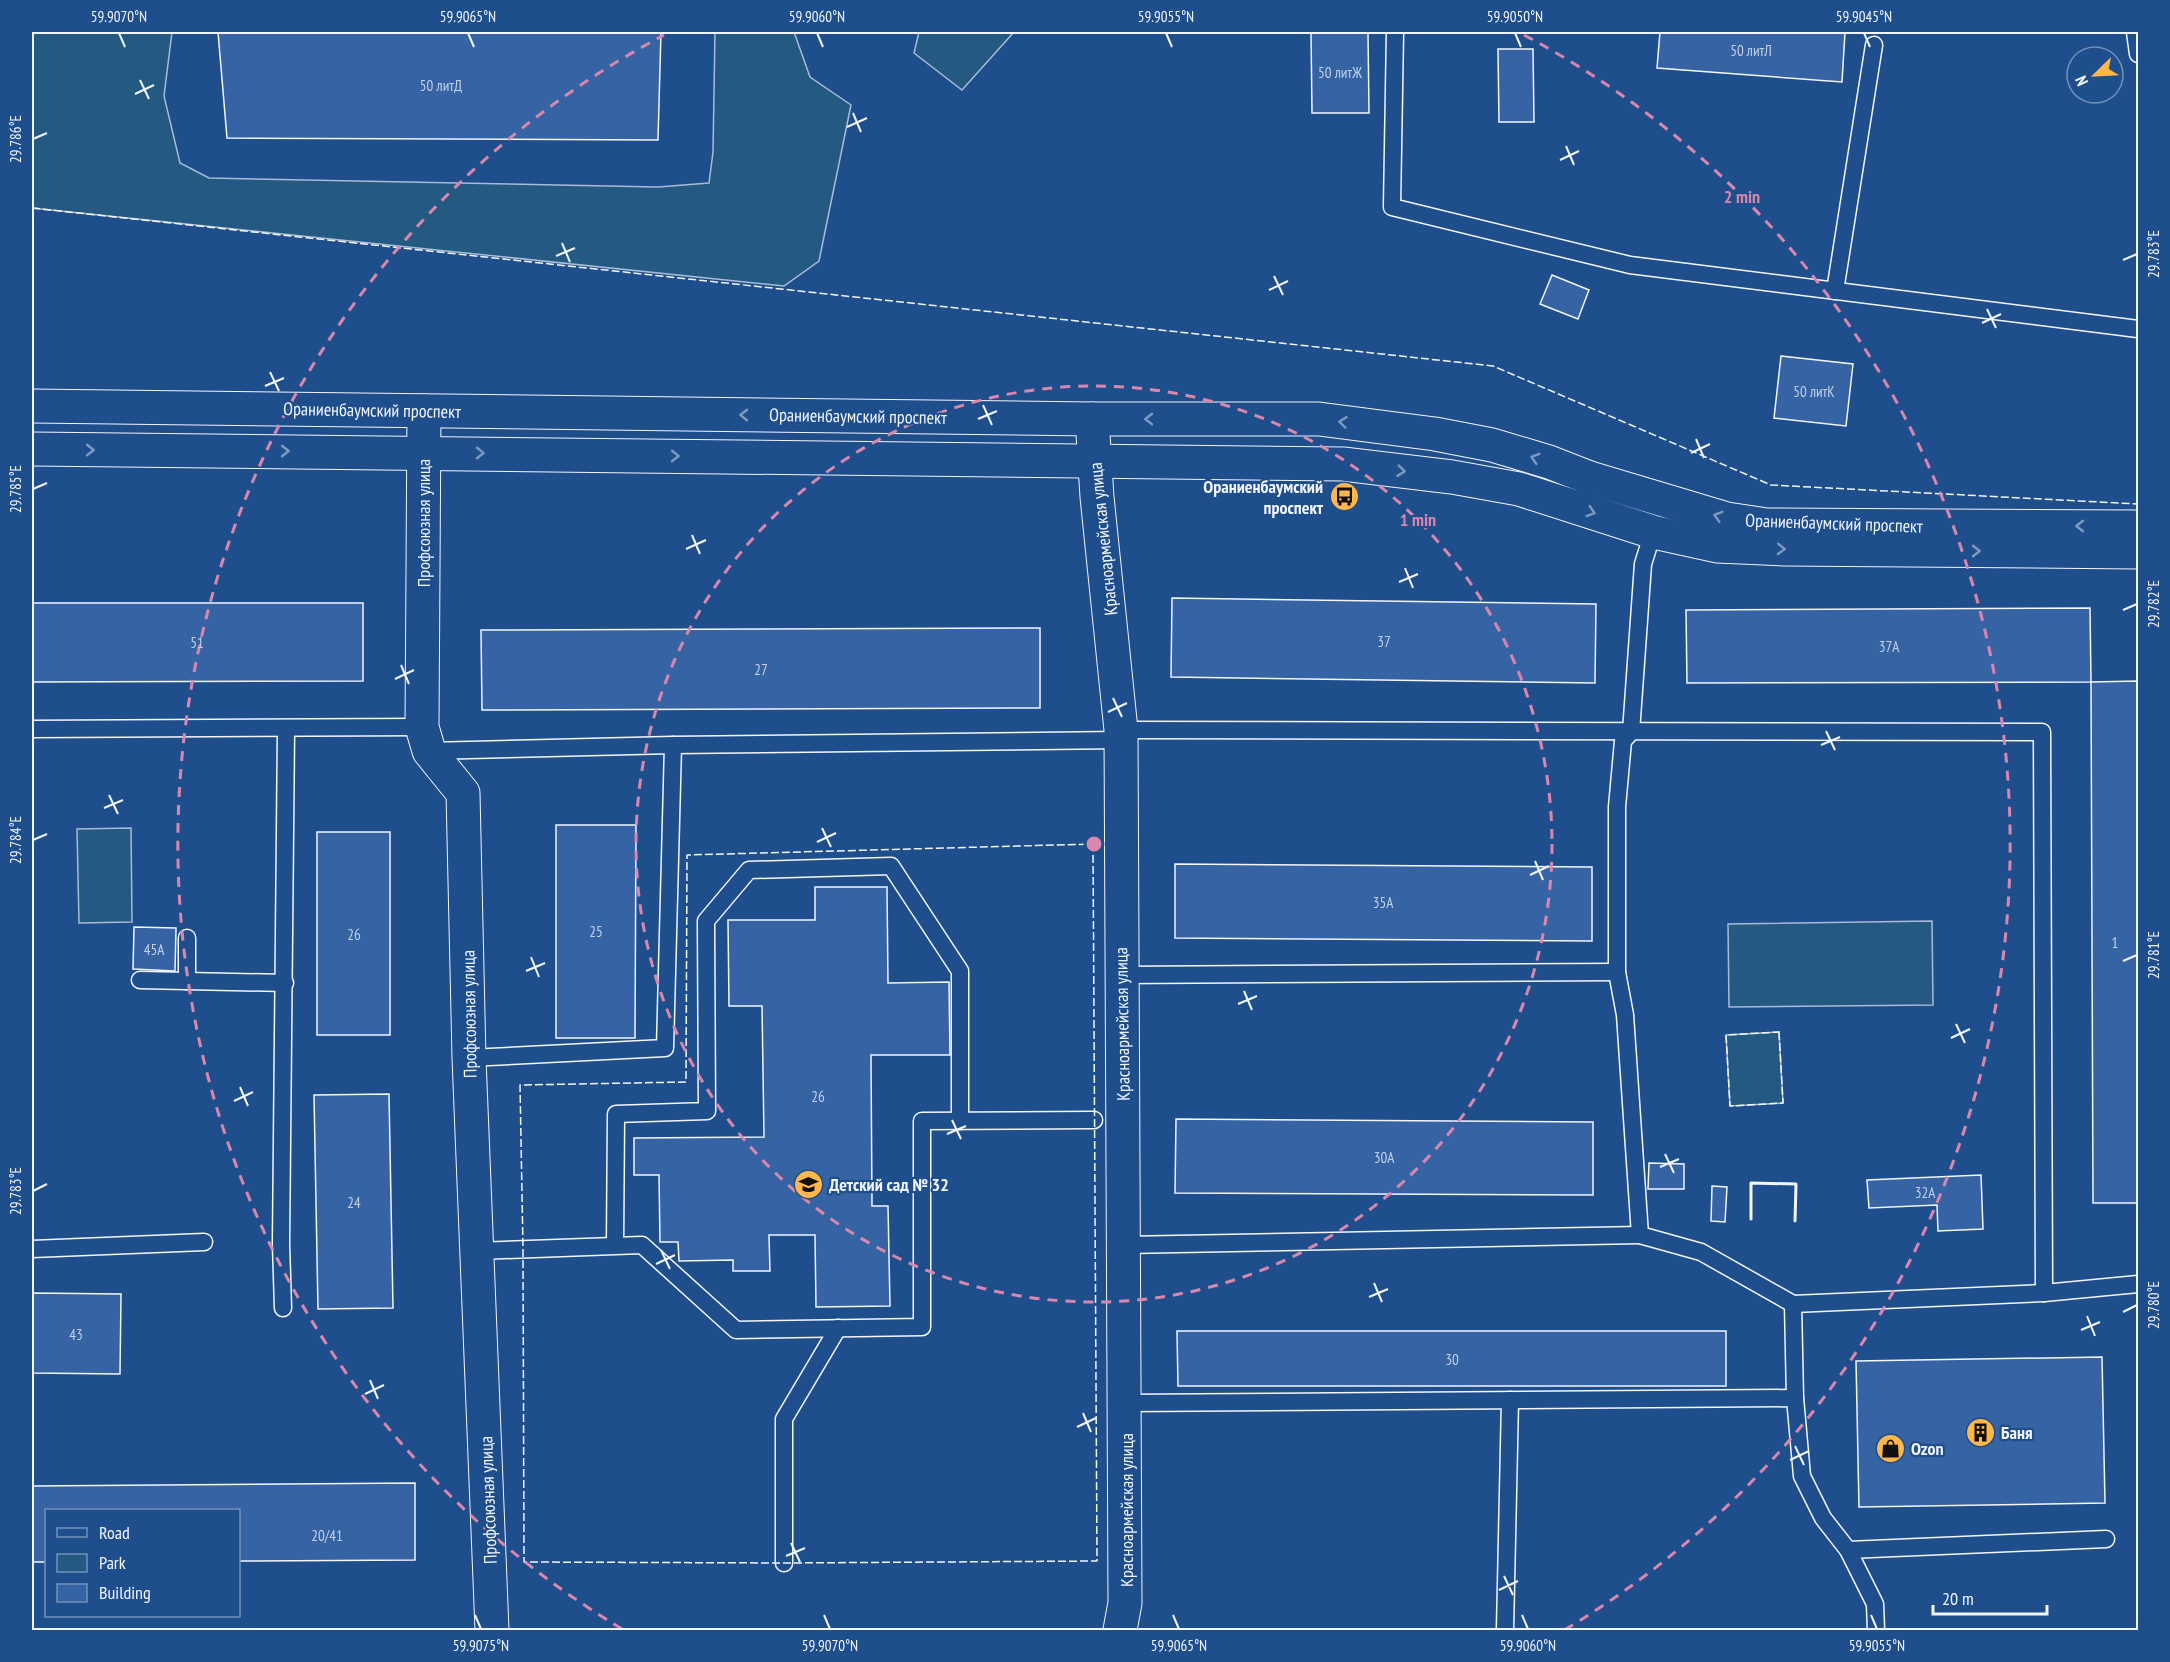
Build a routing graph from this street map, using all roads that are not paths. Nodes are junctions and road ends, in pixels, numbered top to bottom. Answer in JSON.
{"nodes":[{"id":1,"x":1395,"y":32,"type":"edge"},
{"id":2,"x":2135,"y":32,"type":"edge"},
{"id":3,"x":1874,"y":45,"type":"dead end"},
{"id":4,"x":2139,"y":54,"type":"edge"},
{"id":5,"x":1835,"y":291,"type":"junction"},
{"id":6,"x":2139,"y":328,"type":"edge"},
{"id":7,"x":32,"y":406,"type":"edge"},
{"id":8,"x":424,"y":411,"type":"junction"},
{"id":9,"x":1092,"y":419,"type":"junction"},
{"id":10,"x":32,"y":449,"type":"edge"},
{"id":11,"x":424,"y":452,"type":"junction"},
{"id":12,"x":1094,"y":462,"type":"junction"},
{"id":13,"x":2139,"y":527,"type":"edge"},
{"id":14,"x":1653,"y":532,"type":"junction"},
{"id":15,"x":2139,"y":552,"type":"edge"},
{"id":16,"x":32,"y":729,"type":"edge"},
{"id":17,"x":286,"y":729,"type":"junction"},
{"id":18,"x":1631,"y":732,"type":"junction"},
{"id":19,"x":1121,"y":735,"type":"junction"},
{"id":20,"x":425,"y":739,"type":"junction"},
{"id":21,"x":673,"y":745,"type":"junction"},
{"id":22,"x":187,"y":938,"type":"dead end"},
{"id":23,"x":1617,"y":972,"type":"junction"},
{"id":24,"x":1121,"y":975,"type":"junction"},
{"id":25,"x":140,"y":980,"type":"dead end"},
{"id":26,"x":187,"y":981,"type":"junction"},
{"id":27,"x":285,"y":983,"type":"junction"},
{"id":28,"x":469,"y":1058,"type":"junction"},
{"id":29,"x":1094,"y":1120,"type":"dead end"},
{"id":30,"x":960,"y":1121,"type":"junction"},
{"id":31,"x":1640,"y":1235,"type":"junction"},
{"id":32,"x":204,"y":1242,"type":"dead end"},
{"id":33,"x":615,"y":1245,"type":"junction"},
{"id":34,"x":1125,"y":1245,"type":"junction"},
{"id":35,"x":32,"y":1249,"type":"edge"},
{"id":36,"x":477,"y":1251,"type":"junction"},
{"id":37,"x":2139,"y":1284,"type":"edge"},
{"id":38,"x":2044,"y":1293,"type":"junction"},
{"id":39,"x":1793,"y":1304,"type":"junction"},
{"id":40,"x":283,"y":1308,"type":"dead end"},
{"id":41,"x":838,"y":1328,"type":"junction"},
{"id":42,"x":1795,"y":1398,"type":"junction"},
{"id":43,"x":1510,"y":1400,"type":"junction"},
{"id":44,"x":1126,"y":1403,"type":"junction"},
{"id":45,"x":2106,"y":1539,"type":"dead end"},
{"id":46,"x":1848,"y":1550,"type":"junction"},
{"id":47,"x":784,"y":1563,"type":"dead end"},
{"id":48,"x":492,"y":1630,"type":"edge"},
{"id":49,"x":1120,"y":1630,"type":"edge"},
{"id":50,"x":1505,"y":1630,"type":"edge"},
{"id":51,"x":1876,"y":1630,"type":"edge"}],
"edges":[{"from":1,"to":5,"type":"lane"},
{"from":2,"to":4,"type":"lane"},
{"from":3,"to":5,"type":"lane"},
{"from":5,"to":6,"type":"lane"},
{"from":7,"to":8,"type":"main road","name":"Ораниенбаумский проспект"},
{"from":9,"to":8,"type":"main road","name":"Ораниенбаумский проспект","one_way":true},
{"from":8,"to":11,"type":"main road","name":"Профсоюзная улица"},
{"from":9,"to":12,"type":"main road","name":"Красноармейская улица"},
{"from":13,"to":9,"type":"main road","name":"Ораниенбаумский проспект","one_way":true},
{"from":10,"to":11,"type":"main road","name":"Ораниенбаумский проспект","one_way":true},
{"from":11,"to":12,"type":"main road","name":"Ораниенбаумский проспект","one_way":true},
{"from":11,"to":20,"type":"main road","name":"Профсоюзная улица"},
{"from":12,"to":14,"type":"main road","name":"Ораниенбаумский проспект","one_way":true},
{"from":12,"to":19,"type":"main road","name":"Красноармейская улица"},
{"from":14,"to":15,"type":"main road","name":"Ораниенбаумский проспект","one_way":true},
{"from":14,"to":18,"type":"lane"},
{"from":16,"to":17,"type":"lane"},
{"from":17,"to":20,"type":"lane"},
{"from":17,"to":27,"type":"lane"},
{"from":18,"to":19,"type":"lane"},
{"from":18,"to":23,"type":"lane"},
{"from":18,"to":38,"type":"lane"},
{"from":19,"to":21,"type":"lane"},
{"from":19,"to":24,"type":"main road","name":"Красноармейская улица"},
{"from":20,"to":21,"type":"lane"},
{"from":20,"to":28,"type":"main road","name":"Профсоюзная улица"},
{"from":21,"to":28,"type":"lane"},
{"from":22,"to":26,"type":"lane"},
{"from":23,"to":24,"type":"lane"},
{"from":23,"to":31,"type":"lane"},
{"from":24,"to":34,"type":"main road","name":"Красноармейская улица"},
{"from":25,"to":26,"type":"lane"},
{"from":26,"to":27,"type":"lane"},
{"from":27,"to":40,"type":"lane"},
{"from":28,"to":36,"type":"main road","name":"Профсоюзная улица"},
{"from":29,"to":30,"type":"lane"},
{"from":30,"to":33,"type":"lane"},
{"from":30,"to":41,"type":"lane"},
{"from":31,"to":34,"type":"lane"},
{"from":31,"to":39,"type":"lane"},
{"from":32,"to":35,"type":"lane"},
{"from":33,"to":36,"type":"lane"},
{"from":33,"to":41,"type":"lane"},
{"from":34,"to":44,"type":"main road","name":"Красноармейская улица"},
{"from":36,"to":48,"type":"main road","name":"Профсоюзная улица"},
{"from":37,"to":38,"type":"lane"},
{"from":38,"to":39,"type":"lane"},
{"from":39,"to":42,"type":"lane"},
{"from":41,"to":47,"type":"lane"},
{"from":42,"to":43,"type":"lane"},
{"from":42,"to":46,"type":"lane"},
{"from":43,"to":44,"type":"lane"},
{"from":43,"to":50,"type":"lane"},
{"from":44,"to":49,"type":"main road","name":"Красноармейская улица"},
{"from":45,"to":46,"type":"lane"},
{"from":46,"to":51,"type":"lane"}]}
